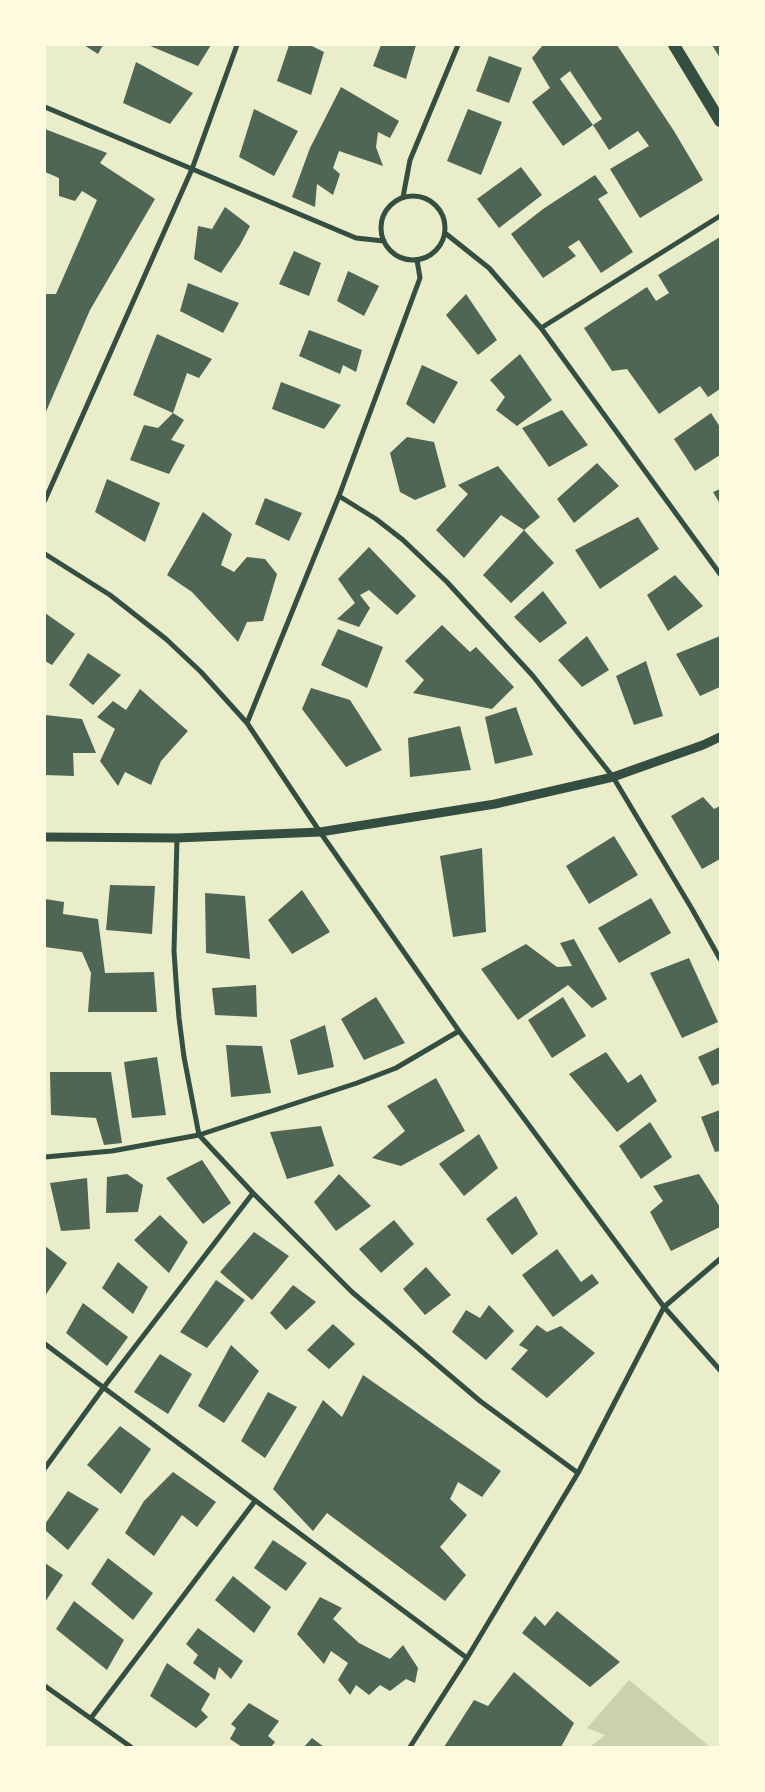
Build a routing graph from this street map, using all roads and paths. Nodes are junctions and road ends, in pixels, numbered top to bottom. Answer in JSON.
{"nodes":[{"id":1,"x":238,"y":45,"type":"edge"},
{"id":2,"x":458,"y":45,"type":"edge"},
{"id":3,"x":674,"y":45,"type":"edge"},
{"id":4,"x":45,"y":107,"type":"edge"},
{"id":5,"x":720,"y":121,"type":"edge"},
{"id":6,"x":192,"y":169,"type":"junction"},
{"id":7,"x":403,"y":198,"type":"junction"},
{"id":8,"x":720,"y":216,"type":"edge"},
{"id":9,"x":445,"y":233,"type":"junction"},
{"id":10,"x":384,"y":241,"type":"junction"},
{"id":11,"x":417,"y":260,"type":"junction"},
{"id":12,"x":541,"y":328,"type":"junction"},
{"id":13,"x":339,"y":496,"type":"junction"},
{"id":14,"x":45,"y":500,"type":"edge"},
{"id":15,"x":45,"y":554,"type":"edge"},
{"id":16,"x":720,"y":574,"type":"edge"},
{"id":17,"x":247,"y":723,"type":"junction"},
{"id":18,"x":720,"y":737,"type":"edge"},
{"id":19,"x":613,"y":777,"type":"junction"},
{"id":20,"x":320,"y":832,"type":"junction"},
{"id":21,"x":45,"y":837,"type":"edge"},
{"id":22,"x":177,"y":838,"type":"junction"},
{"id":23,"x":720,"y":959,"type":"edge"},
{"id":24,"x":458,"y":1031,"type":"junction"},
{"id":25,"x":200,"y":1135,"type":"junction"},
{"id":26,"x":45,"y":1157,"type":"edge"},
{"id":27,"x":253,"y":1193,"type":"junction"},
{"id":28,"x":720,"y":1259,"type":"edge"},
{"id":29,"x":664,"y":1307,"type":"junction"},
{"id":30,"x":45,"y":1344,"type":"edge"},
{"id":31,"x":720,"y":1370,"type":"edge"},
{"id":32,"x":104,"y":1387,"type":"junction"},
{"id":33,"x":45,"y":1468,"type":"edge"},
{"id":34,"x":578,"y":1474,"type":"junction"},
{"id":35,"x":255,"y":1501,"type":"junction"},
{"id":36,"x":467,"y":1658,"type":"junction"},
{"id":37,"x":45,"y":1686,"type":"edge"},
{"id":38,"x":91,"y":1718,"type":"junction"},
{"id":39,"x":132,"y":1747,"type":"edge"},
{"id":40,"x":410,"y":1747,"type":"edge"}],
"edges":[{"from":1,"to":6,"type":"street"},
{"from":2,"to":7,"type":"street"},
{"from":3,"to":5,"type":"main road"},
{"from":4,"to":6,"type":"street"},
{"from":6,"to":10,"type":"street"},
{"from":6,"to":14,"type":"street"},
{"from":7,"to":9,"type":"street"},
{"from":7,"to":10,"type":"street"},
{"from":8,"to":12,"type":"street"},
{"from":9,"to":11,"type":"street"},
{"from":9,"to":12,"type":"street"},
{"from":10,"to":11,"type":"street"},
{"from":11,"to":13,"type":"street"},
{"from":12,"to":16,"type":"street"},
{"from":13,"to":17,"type":"street"},
{"from":13,"to":19,"type":"street"},
{"from":15,"to":17,"type":"street"},
{"from":17,"to":20,"type":"street"},
{"from":18,"to":19,"type":"street"},
{"from":19,"to":20,"type":"street"},
{"from":19,"to":23,"type":"street"},
{"from":20,"to":22,"type":"street"},
{"from":20,"to":24,"type":"street"},
{"from":21,"to":22,"type":"street"},
{"from":22,"to":25,"type":"street"},
{"from":24,"to":25,"type":"street"},
{"from":24,"to":29,"type":"street"},
{"from":25,"to":26,"type":"street"},
{"from":25,"to":27,"type":"street"},
{"from":27,"to":32,"type":"street"},
{"from":27,"to":34,"type":"street"},
{"from":28,"to":29,"type":"street"},
{"from":29,"to":31,"type":"street"},
{"from":29,"to":34,"type":"street"},
{"from":30,"to":32,"type":"street"},
{"from":32,"to":33,"type":"street"},
{"from":32,"to":35,"type":"street"},
{"from":34,"to":36,"type":"street"},
{"from":35,"to":36,"type":"street"},
{"from":35,"to":38,"type":"street"},
{"from":36,"to":40,"type":"street"},
{"from":37,"to":38,"type":"street"},
{"from":38,"to":39,"type":"street"}]}
